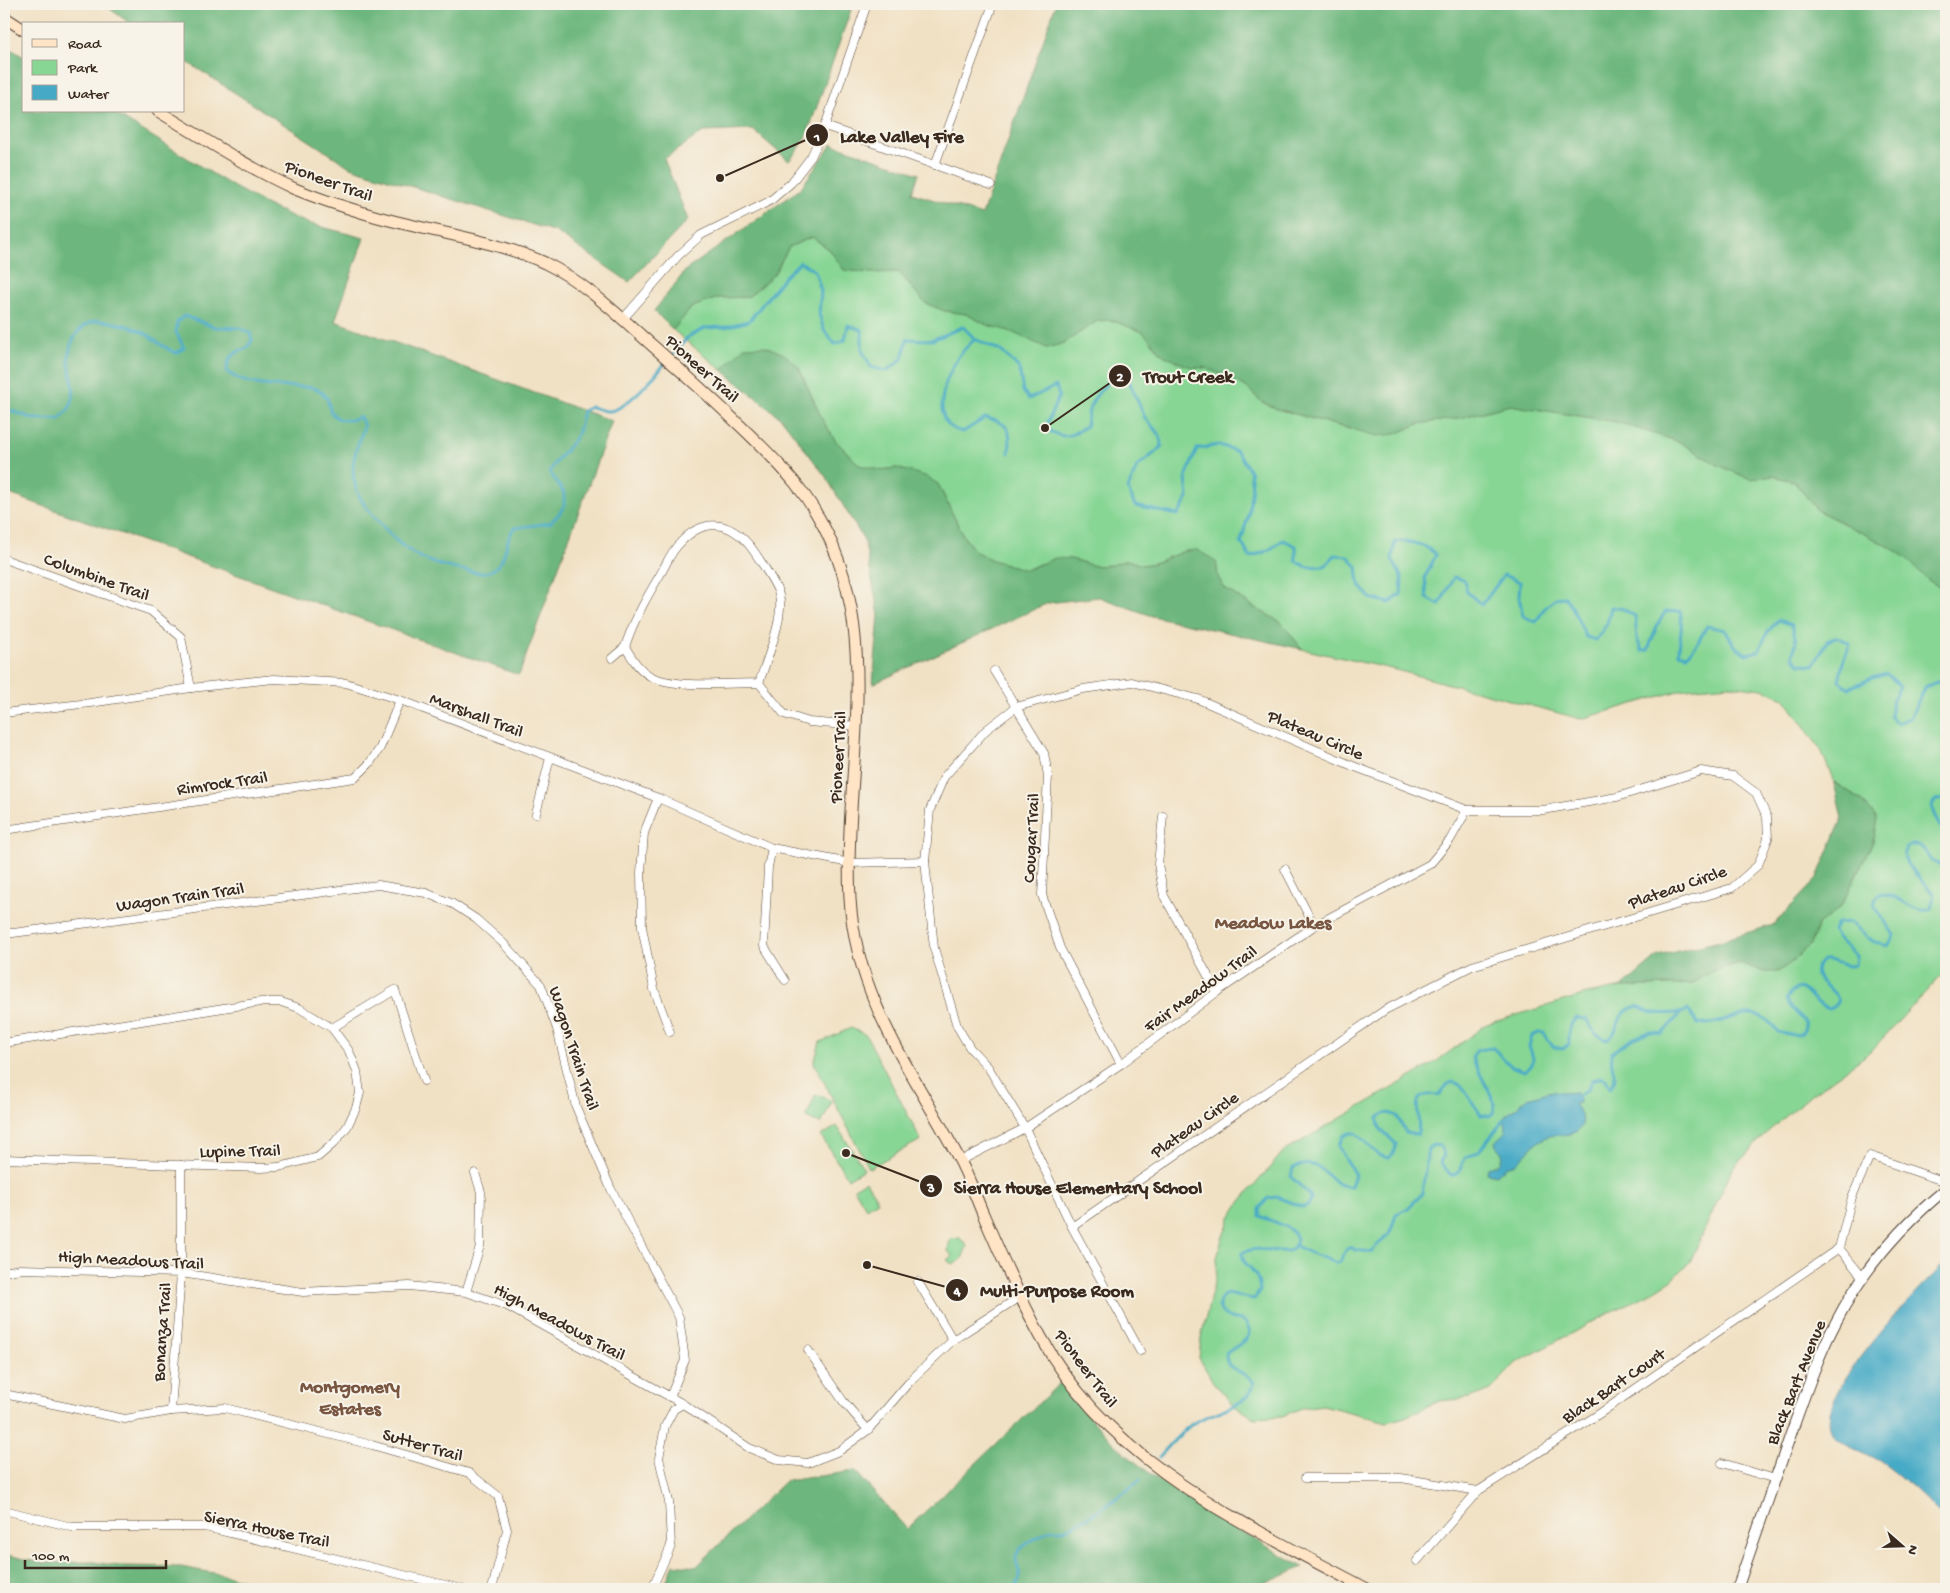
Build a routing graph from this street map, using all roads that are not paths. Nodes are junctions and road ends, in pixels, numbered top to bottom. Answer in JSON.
{"nodes":[{"id":1,"x":867,"y":4,"type":"edge"},
{"id":2,"x":992,"y":4,"type":"edge"},
{"id":3,"x":4,"y":18,"type":"edge"},
{"id":4,"x":22,"y":29,"type":"edge"},
{"id":5,"x":160,"y":112,"type":"edge"},
{"id":6,"x":825,"y":126,"type":"junction"},
{"id":7,"x":935,"y":165,"type":"junction"},
{"id":8,"x":992,"y":186,"type":"dead end"},
{"id":9,"x":623,"y":319,"type":"junction"},
{"id":10,"x":4,"y":558,"type":"edge"},
{"id":11,"x":625,"y":646,"type":"junction"},
{"id":12,"x":612,"y":658,"type":"dead end"},
{"id":13,"x":994,"y":671,"type":"dead end"},
{"id":14,"x":759,"y":683,"type":"junction"},
{"id":15,"x":191,"y":688,"type":"junction"},
{"id":16,"x":400,"y":700,"type":"junction"},
{"id":17,"x":1016,"y":707,"type":"junction"},
{"id":18,"x":4,"y":713,"type":"edge"},
{"id":19,"x":857,"y":726,"type":"junction"},
{"id":20,"x":550,"y":758,"type":"junction"},
{"id":21,"x":658,"y":798,"type":"junction"},
{"id":22,"x":1467,"y":810,"type":"junction"},
{"id":23,"x":536,"y":814,"type":"dead end"},
{"id":24,"x":1163,"y":816,"type":"dead end"},
{"id":25,"x":4,"y":830,"type":"edge"},
{"id":26,"x":772,"y":848,"type":"junction"},
{"id":27,"x":925,"y":861,"type":"junction"},
{"id":28,"x":850,"y":863,"type":"junction"},
{"id":29,"x":1285,"y":869,"type":"dead end"},
{"id":30,"x":1314,"y":926,"type":"junction"},
{"id":31,"x":4,"y":933,"type":"edge"},
{"id":32,"x":785,"y":980,"type":"dead end"},
{"id":33,"x":1217,"y":992,"type":"junction"},
{"id":34,"x":332,"y":1028,"type":"junction"},
{"id":35,"x":670,"y":1032,"type":"dead end"},
{"id":36,"x":4,"y":1044,"type":"edge"},
{"id":37,"x":1121,"y":1064,"type":"junction"},
{"id":38,"x":424,"y":1082,"type":"dead end"},
{"id":39,"x":1025,"y":1128,"type":"junction"},
{"id":40,"x":4,"y":1159,"type":"edge"},
{"id":41,"x":960,"y":1160,"type":"junction"},
{"id":42,"x":181,"y":1165,"type":"junction"},
{"id":43,"x":475,"y":1173,"type":"dead end"},
{"id":44,"x":1946,"y":1182,"type":"edge"},
{"id":45,"x":1946,"y":1189,"type":"edge"},
{"id":46,"x":1072,"y":1227,"type":"junction"},
{"id":47,"x":1839,"y":1248,"type":"junction"},
{"id":48,"x":4,"y":1272,"type":"edge"},
{"id":49,"x":181,"y":1273,"type":"junction"},
{"id":50,"x":1864,"y":1279,"type":"junction"},
{"id":51,"x":918,"y":1282,"type":"dead end"},
{"id":52,"x":466,"y":1292,"type":"junction"},
{"id":53,"x":1021,"y":1296,"type":"junction"},
{"id":54,"x":952,"y":1340,"type":"junction"},
{"id":55,"x":808,"y":1350,"type":"dead end"},
{"id":56,"x":1140,"y":1351,"type":"dead end"},
{"id":57,"x":4,"y":1394,"type":"edge"},
{"id":58,"x":670,"y":1397,"type":"junction"},
{"id":59,"x":683,"y":1404,"type":"junction"},
{"id":60,"x":171,"y":1411,"type":"junction"},
{"id":61,"x":868,"y":1430,"type":"junction"},
{"id":62,"x":1722,"y":1464,"type":"dead end"},
{"id":63,"x":1305,"y":1478,"type":"dead end"},
{"id":64,"x":1775,"y":1479,"type":"junction"},
{"id":65,"x":1478,"y":1491,"type":"junction"},
{"id":66,"x":4,"y":1510,"type":"edge"},
{"id":67,"x":1417,"y":1560,"type":"dead end"},
{"id":68,"x":462,"y":1589,"type":"edge"},
{"id":69,"x":492,"y":1589,"type":"edge"},
{"id":70,"x":649,"y":1589,"type":"edge"},
{"id":71,"x":1367,"y":1589,"type":"edge"},
{"id":72,"x":1737,"y":1589,"type":"edge"}],
"edges":[{"from":1,"to":6,"type":"street"},
{"from":2,"to":7,"type":"street"},
{"from":3,"to":4,"type":"main road"},
{"from":5,"to":9,"type":"main road","name":"Pioneer Trail"},
{"from":6,"to":7,"type":"street"},
{"from":6,"to":9,"type":"street"},
{"from":7,"to":8,"type":"street"},
{"from":9,"to":19,"type":"main road","name":"Pioneer Trail"},
{"from":10,"to":15,"type":"street","name":"Columbine Trail"},
{"from":11,"to":12,"type":"street"},
{"from":11,"to":14,"type":"street"},
{"from":11,"to":14,"type":"street"},
{"from":13,"to":17,"type":"street","name":"Cougar Trail"},
{"from":14,"to":19,"type":"street"},
{"from":15,"to":16,"type":"street","name":"Marshall Trail"},
{"from":15,"to":18,"type":"street","name":"Marshall Trail"},
{"from":16,"to":20,"type":"street","name":"Marshall Trail"},
{"from":16,"to":25,"type":"street","name":"Rimrock Trail"},
{"from":17,"to":22,"type":"street","name":"Plateau Circle"},
{"from":17,"to":27,"type":"street"},
{"from":17,"to":37,"type":"street","name":"Cougar Trail"},
{"from":19,"to":28,"type":"main road","name":"Pioneer Trail"},
{"from":20,"to":21,"type":"street","name":"Marshall Trail"},
{"from":20,"to":23,"type":"street"},
{"from":21,"to":26,"type":"street","name":"Marshall Trail"},
{"from":21,"to":35,"type":"street"},
{"from":22,"to":30,"type":"street","name":"Fair Meadow Trail"},
{"from":22,"to":46,"type":"street","name":"Plateau Circle"},
{"from":24,"to":33,"type":"street"},
{"from":26,"to":28,"type":"street","name":"Marshall Trail"},
{"from":26,"to":32,"type":"street"},
{"from":27,"to":28,"type":"street","name":"Marshall Trail"},
{"from":27,"to":39,"type":"street"},
{"from":28,"to":41,"type":"main road","name":"Pioneer Trail"},
{"from":29,"to":30,"type":"street"},
{"from":30,"to":33,"type":"street","name":"Fair Meadow Trail"},
{"from":31,"to":58,"type":"street","name":"Wagon Train Trail"},
{"from":33,"to":37,"type":"street","name":"Fair Meadow Trail"},
{"from":34,"to":36,"type":"street","name":"Lupine Trail"},
{"from":34,"to":38,"type":"street"},
{"from":34,"to":42,"type":"street","name":"Lupine Trail"},
{"from":37,"to":39,"type":"street","name":"Fair Meadow Trail"},
{"from":39,"to":41,"type":"street","name":"Fair Meadow Trail"},
{"from":39,"to":46,"type":"street"},
{"from":40,"to":42,"type":"street","name":"Lupine Trail"},
{"from":41,"to":53,"type":"main road","name":"Pioneer Trail"},
{"from":42,"to":49,"type":"street","name":"Bonanza Trail"},
{"from":43,"to":52,"type":"street"},
{"from":44,"to":47,"type":"street"},
{"from":45,"to":50,"type":"street","name":"Black Bart Avenue"},
{"from":46,"to":56,"type":"street"},
{"from":47,"to":50,"type":"street"},
{"from":47,"to":65,"type":"street","name":"Black Bart Court"},
{"from":48,"to":49,"type":"street","name":"High Meadows Trail"},
{"from":49,"to":52,"type":"street","name":"High Meadows Trail"},
{"from":49,"to":60,"type":"street","name":"Bonanza Trail"},
{"from":50,"to":64,"type":"street","name":"Black Bart Avenue"},
{"from":51,"to":54,"type":"street"},
{"from":52,"to":58,"type":"street","name":"High Meadows Trail"},
{"from":53,"to":54,"type":"street","name":"High Meadows Trail"},
{"from":53,"to":71,"type":"main road","name":"Pioneer Trail"},
{"from":54,"to":61,"type":"street","name":"High Meadows Trail"},
{"from":55,"to":61,"type":"street"},
{"from":57,"to":60,"type":"street","name":"Sutter Trail"},
{"from":58,"to":59,"type":"street","name":"High Meadows Trail"},
{"from":59,"to":61,"type":"street","name":"High Meadows Trail"},
{"from":59,"to":70,"type":"street"},
{"from":60,"to":69,"type":"street","name":"Sutter Trail"},
{"from":62,"to":64,"type":"street"},
{"from":63,"to":65,"type":"street"},
{"from":64,"to":72,"type":"street","name":"Black Bart Avenue"},
{"from":65,"to":67,"type":"street","name":"Black Bart Court"},
{"from":66,"to":68,"type":"street","name":"Sierra House Trail"}]}
